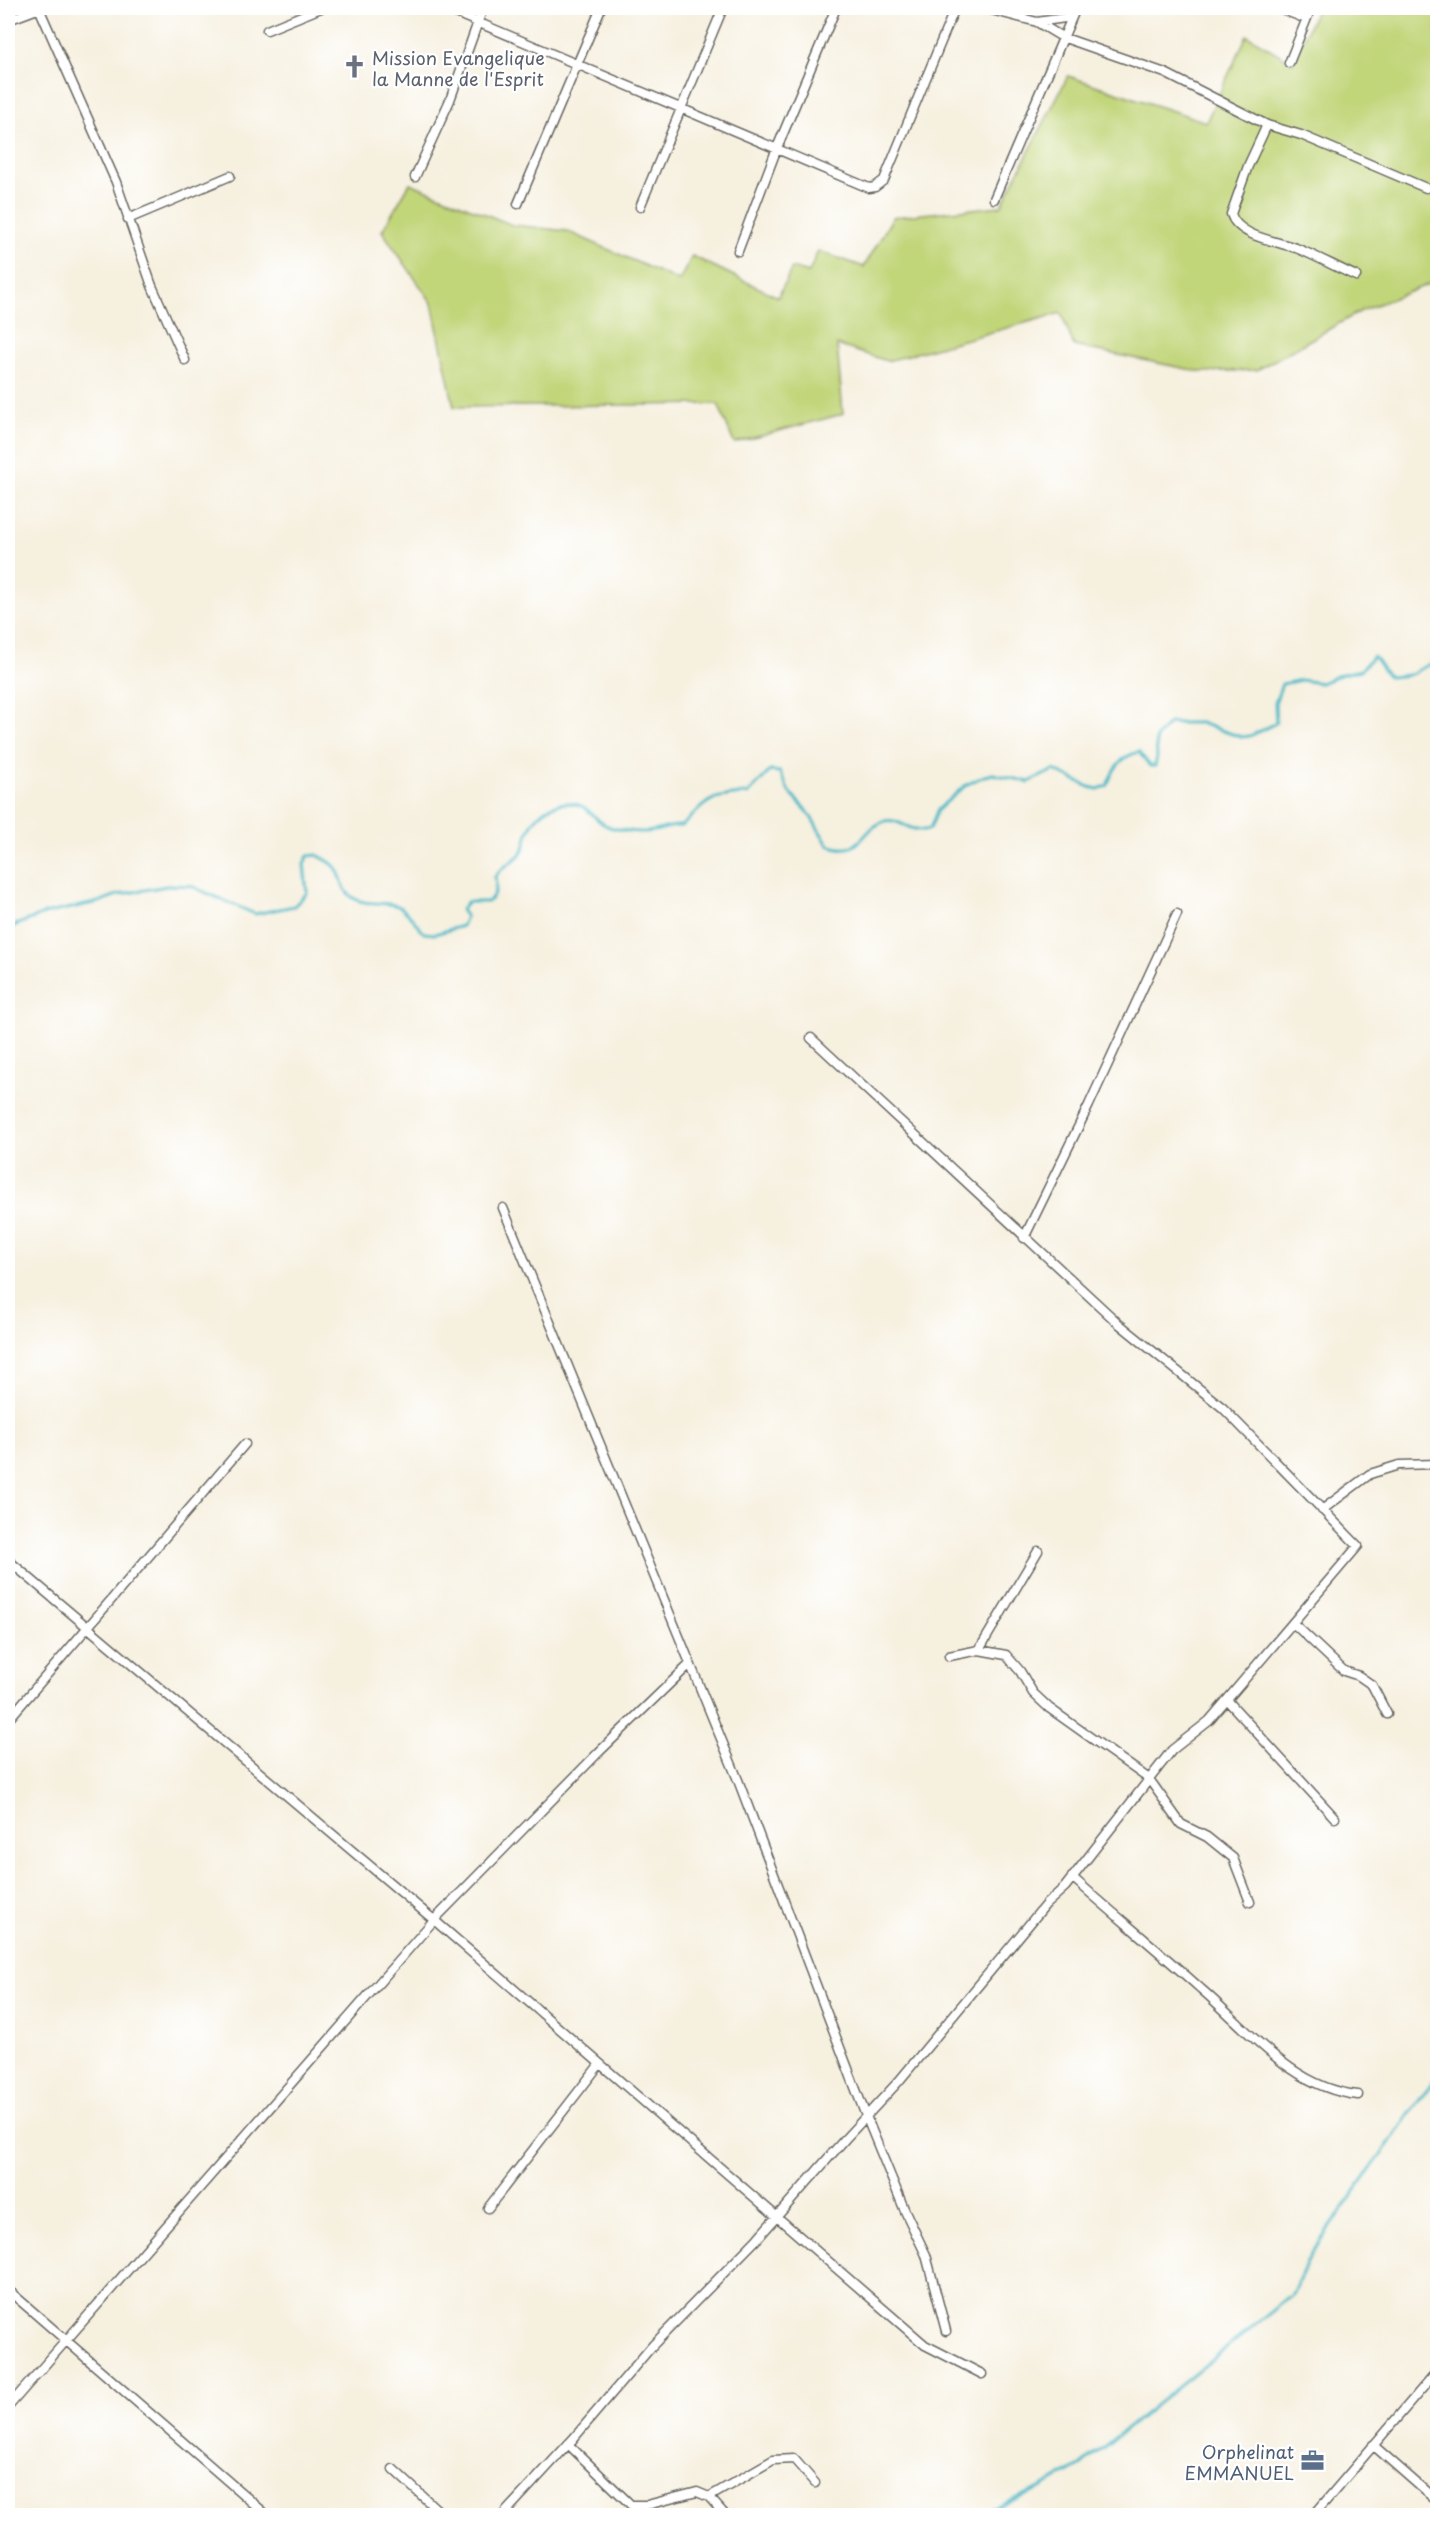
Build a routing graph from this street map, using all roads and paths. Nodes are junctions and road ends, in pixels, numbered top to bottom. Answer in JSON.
{"nodes":[{"id":1,"x":40,"y":8,"type":"edge"},
{"id":2,"x":321,"y":8,"type":"edge"},
{"id":3,"x":444,"y":8,"type":"edge"},
{"id":4,"x":483,"y":8,"type":"edge"},
{"id":5,"x":601,"y":8,"type":"edge"},
{"id":6,"x":723,"y":8,"type":"edge"},
{"id":7,"x":836,"y":8,"type":"edge"},
{"id":8,"x":956,"y":8,"type":"edge"},
{"id":9,"x":984,"y":8,"type":"edge"},
{"id":10,"x":1076,"y":8,"type":"edge"},
{"id":11,"x":1279,"y":8,"type":"edge"},
{"id":12,"x":1311,"y":8,"type":"edge"},
{"id":13,"x":1072,"y":17,"type":"junction"},
{"id":14,"x":1306,"y":19,"type":"junction"},
{"id":15,"x":8,"y":20,"type":"edge"},
{"id":16,"x":477,"y":22,"type":"junction"},
{"id":17,"x":1037,"y":22,"type":"junction"},
{"id":18,"x":267,"y":30,"type":"dead end"},
{"id":19,"x":1062,"y":37,"type":"junction"},
{"id":20,"x":1289,"y":63,"type":"dead end"},
{"id":21,"x":577,"y":65,"type":"junction"},
{"id":22,"x":681,"y":108,"type":"junction"},
{"id":23,"x":1267,"y":125,"type":"junction"},
{"id":24,"x":777,"y":148,"type":"junction"},
{"id":25,"x":230,"y":176,"type":"dead end"},
{"id":26,"x":415,"y":177,"type":"dead end"},
{"id":27,"x":1426,"y":188,"type":"dead end"},
{"id":28,"x":994,"y":199,"type":"dead end"},
{"id":29,"x":518,"y":204,"type":"dead end"},
{"id":30,"x":640,"y":207,"type":"dead end"},
{"id":31,"x":128,"y":219,"type":"junction"},
{"id":32,"x":738,"y":251,"type":"dead end"},
{"id":33,"x":1356,"y":276,"type":"dead end"},
{"id":34,"x":185,"y":360,"type":"dead end"},
{"id":35,"x":1177,"y":914,"type":"dead end"},
{"id":36,"x":811,"y":1038,"type":"dead end"},
{"id":37,"x":503,"y":1208,"type":"dead end"},
{"id":38,"x":1024,"y":1238,"type":"junction"},
{"id":39,"x":245,"y":1444,"type":"dead end"},
{"id":40,"x":1437,"y":1464,"type":"edge"},
{"id":41,"x":1322,"y":1510,"type":"junction"},
{"id":42,"x":1038,"y":1551,"type":"dead end"},
{"id":43,"x":8,"y":1560,"type":"edge"},
{"id":44,"x":1293,"y":1623,"type":"junction"},
{"id":45,"x":87,"y":1627,"type":"junction"},
{"id":46,"x":979,"y":1650,"type":"junction"},
{"id":47,"x":949,"y":1656,"type":"dead end"},
{"id":48,"x":690,"y":1664,"type":"junction"},
{"id":49,"x":1227,"y":1700,"type":"junction"},
{"id":50,"x":1387,"y":1714,"type":"dead end"},
{"id":51,"x":8,"y":1720,"type":"edge"},
{"id":52,"x":1149,"y":1779,"type":"junction"},
{"id":53,"x":1335,"y":1818,"type":"dead end"},
{"id":54,"x":1072,"y":1877,"type":"junction"},
{"id":55,"x":1250,"y":1902,"type":"dead end"},
{"id":56,"x":434,"y":1920,"type":"junction"},
{"id":57,"x":599,"y":2065,"type":"junction"},
{"id":58,"x":1358,"y":2095,"type":"dead end"},
{"id":59,"x":866,"y":2116,"type":"junction"},
{"id":60,"x":488,"y":2208,"type":"dead end"},
{"id":61,"x":777,"y":2217,"type":"junction"},
{"id":62,"x":8,"y":2290,"type":"edge"},
{"id":63,"x":946,"y":2331,"type":"dead end"},
{"id":64,"x":66,"y":2341,"type":"junction"},
{"id":65,"x":1437,"y":2370,"type":"edge"},
{"id":66,"x":982,"y":2374,"type":"dead end"},
{"id":67,"x":8,"y":2407,"type":"edge"},
{"id":68,"x":568,"y":2445,"type":"junction"},
{"id":69,"x":1373,"y":2445,"type":"junction"},
{"id":70,"x":393,"y":2469,"type":"dead end"},
{"id":71,"x":815,"y":2483,"type":"dead end"},
{"id":72,"x":709,"y":2497,"type":"junction"},
{"id":73,"x":1437,"y":2502,"type":"edge"},
{"id":74,"x":268,"y":2516,"type":"edge"},
{"id":75,"x":444,"y":2516,"type":"edge"},
{"id":76,"x":502,"y":2516,"type":"edge"},
{"id":77,"x":726,"y":2516,"type":"edge"},
{"id":78,"x":1313,"y":2516,"type":"edge"}],
"edges":[{"from":1,"to":15,"type":"street"},
{"from":1,"to":31,"type":"street"},
{"from":2,"to":18,"type":"street"},
{"from":3,"to":16,"type":"street"},
{"from":4,"to":16,"type":"street"},
{"from":5,"to":21,"type":"street"},
{"from":6,"to":22,"type":"street"},
{"from":7,"to":24,"type":"street"},
{"from":8,"to":24,"type":"street"},
{"from":9,"to":17,"type":"street"},
{"from":10,"to":13,"type":"street"},
{"from":11,"to":14,"type":"street"},
{"from":12,"to":14,"type":"street"},
{"from":13,"to":17,"type":"street"},
{"from":13,"to":19,"type":"street"},
{"from":14,"to":20,"type":"street"},
{"from":16,"to":21,"type":"street"},
{"from":16,"to":26,"type":"street"},
{"from":17,"to":19,"type":"street"},
{"from":19,"to":23,"type":"street"},
{"from":19,"to":28,"type":"street"},
{"from":21,"to":22,"type":"street"},
{"from":21,"to":29,"type":"street"},
{"from":22,"to":24,"type":"street"},
{"from":22,"to":30,"type":"street"},
{"from":23,"to":27,"type":"street"},
{"from":23,"to":33,"type":"street"},
{"from":24,"to":32,"type":"street"},
{"from":25,"to":31,"type":"street"},
{"from":31,"to":34,"type":"street"},
{"from":35,"to":38,"type":"street"},
{"from":36,"to":38,"type":"street"},
{"from":37,"to":48,"type":"street"},
{"from":38,"to":41,"type":"street"},
{"from":39,"to":45,"type":"street"},
{"from":40,"to":41,"type":"street"},
{"from":41,"to":44,"type":"street"},
{"from":42,"to":46,"type":"street"},
{"from":43,"to":45,"type":"street"},
{"from":44,"to":49,"type":"street"},
{"from":44,"to":50,"type":"street"},
{"from":45,"to":51,"type":"street"},
{"from":45,"to":56,"type":"street"},
{"from":46,"to":47,"type":"street"},
{"from":46,"to":52,"type":"street"},
{"from":48,"to":56,"type":"street"},
{"from":48,"to":59,"type":"street"},
{"from":49,"to":52,"type":"street"},
{"from":49,"to":53,"type":"street"},
{"from":52,"to":54,"type":"street"},
{"from":52,"to":55,"type":"street"},
{"from":54,"to":58,"type":"street"},
{"from":54,"to":59,"type":"street"},
{"from":56,"to":57,"type":"street"},
{"from":56,"to":64,"type":"street"},
{"from":57,"to":60,"type":"street"},
{"from":57,"to":61,"type":"street"},
{"from":59,"to":61,"type":"street"},
{"from":59,"to":63,"type":"street"},
{"from":61,"to":66,"type":"street"},
{"from":61,"to":68,"type":"street"},
{"from":62,"to":64,"type":"street"},
{"from":64,"to":67,"type":"street"},
{"from":64,"to":74,"type":"street"},
{"from":65,"to":69,"type":"street"},
{"from":68,"to":72,"type":"street"},
{"from":68,"to":76,"type":"street"},
{"from":69,"to":73,"type":"street"},
{"from":69,"to":78,"type":"street"},
{"from":70,"to":75,"type":"street"},
{"from":71,"to":72,"type":"street"},
{"from":72,"to":77,"type":"street"}]}
